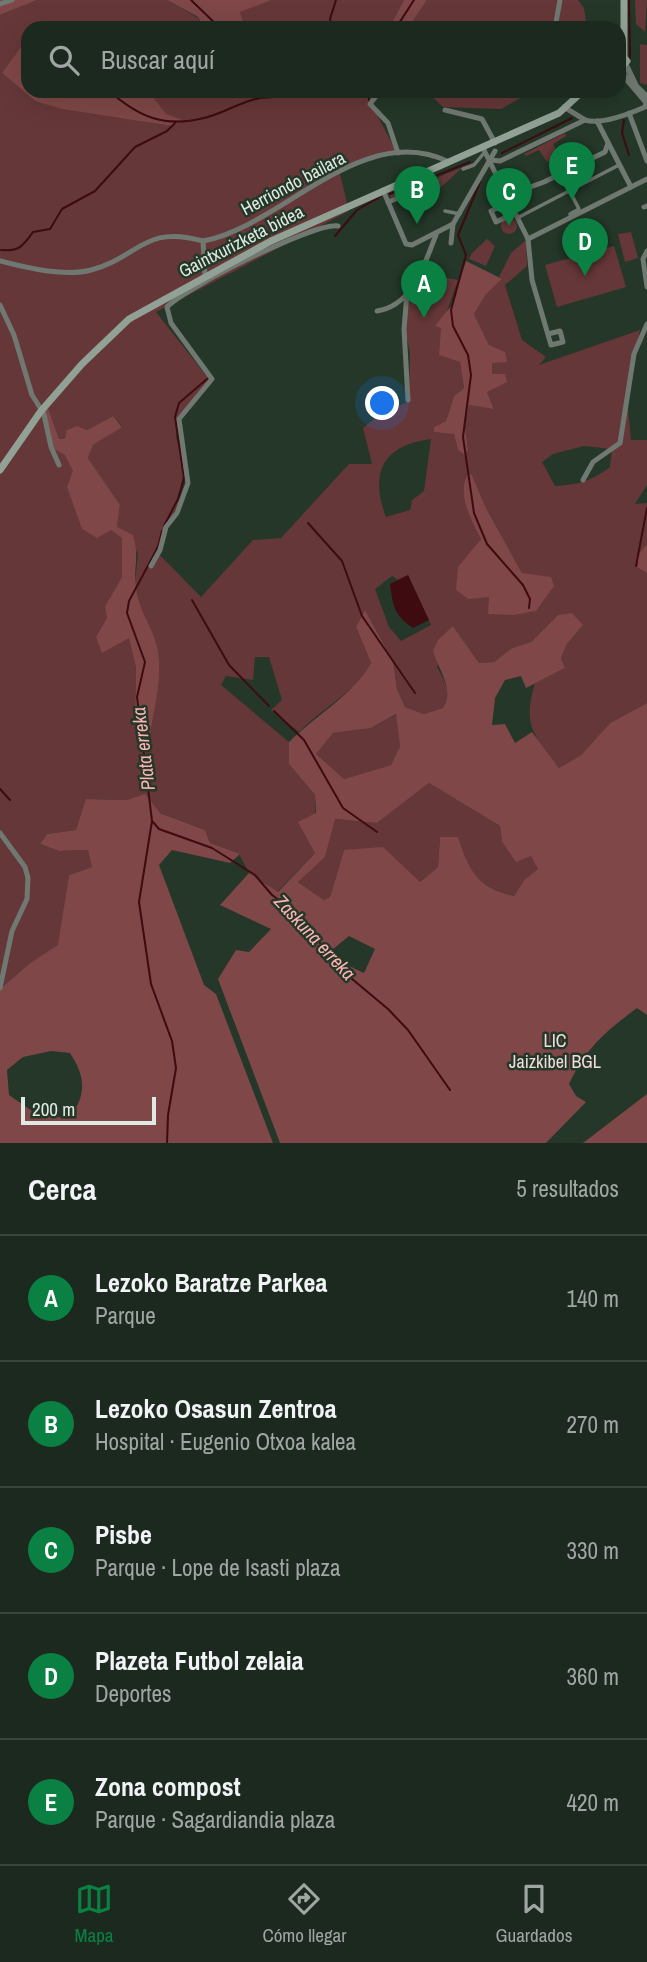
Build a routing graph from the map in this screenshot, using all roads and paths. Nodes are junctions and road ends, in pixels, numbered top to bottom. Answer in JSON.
{"nodes":[{"id":1,"x":12,"y":0,"type":"edge"},
{"id":2,"x":560,"y":0,"type":"edge"},
{"id":3,"x":624,"y":0,"type":"edge"},
{"id":4,"x":0,"y":4,"type":"edge"},
{"id":5,"x":556,"y":21,"type":"edge"},
{"id":6,"x":625,"y":21,"type":"edge"},
{"id":7,"x":626,"y":74,"type":"edge"},
{"id":8,"x":375,"y":98,"type":"edge"},
{"id":9,"x":574,"y":98,"type":"edge"},
{"id":10,"x":646,"y":101,"type":"edge"},
{"id":11,"x":565,"y":107,"type":"junction"},
{"id":12,"x":445,"y":110,"type":"dead end"},
{"id":13,"x":629,"y":113,"type":"junction"},
{"id":14,"x":584,"y":120,"type":"junction"},
{"id":15,"x":597,"y":121,"type":"junction"},
{"id":16,"x":608,"y":143,"type":"junction"},
{"id":17,"x":496,"y":145,"type":"junction"},
{"id":18,"x":484,"y":150,"type":"junction"},
{"id":19,"x":398,"y":153,"type":"junction"},
{"id":20,"x":491,"y":160,"type":"junction"},
{"id":21,"x":647,"y":160,"type":"edge"},
{"id":22,"x":449,"y":162,"type":"junction"},
{"id":23,"x":619,"y":165,"type":"junction"},
{"id":24,"x":463,"y":169,"type":"dead end"},
{"id":25,"x":563,"y":178,"type":"dead end"},
{"id":26,"x":647,"y":180,"type":"edge"},
{"id":27,"x":631,"y":187,"type":"junction"},
{"id":28,"x":383,"y":190,"type":"junction"},
{"id":29,"x":570,"y":192,"type":"junction"},
{"id":30,"x":508,"y":199,"type":"junction"},
{"id":31,"x":388,"y":202,"type":"junction"},
{"id":32,"x":412,"y":206,"type":"dead end"},
{"id":33,"x":445,"y":211,"type":"dead end"},
{"id":34,"x":461,"y":214,"type":"junction"},
{"id":35,"x":516,"y":216,"type":"junction"},
{"id":36,"x":571,"y":217,"type":"junction"},
{"id":37,"x":453,"y":224,"type":"junction"},
{"id":38,"x":338,"y":226,"type":"dead end"},
{"id":39,"x":436,"y":235,"type":"junction"},
{"id":40,"x":528,"y":239,"type":"junction"},
{"id":41,"x":203,"y":241,"type":"junction"},
{"id":42,"x":451,"y":243,"type":"dead end"},
{"id":43,"x":647,"y":251,"type":"edge"},
{"id":44,"x":0,"y":261,"type":"edge"},
{"id":45,"x":205,"y":276,"type":"junction"},
{"id":46,"x":647,"y":287,"type":"edge"},
{"id":47,"x":407,"y":293,"type":"junction"},
{"id":48,"x":0,"y":305,"type":"edge"},
{"id":49,"x":377,"y":311,"type":"dead end"},
{"id":50,"x":647,"y":324,"type":"edge"},
{"id":51,"x":548,"y":334,"type":"dead end"},
{"id":52,"x":408,"y":400,"type":"dead end"},
{"id":53,"x":41,"y":411,"type":"junction"},
{"id":54,"x":59,"y":465,"type":"dead end"},
{"id":55,"x":0,"y":470,"type":"edge"},
{"id":56,"x":583,"y":480,"type":"dead end"},
{"id":57,"x":151,"y":566,"type":"dead end"},
{"id":58,"x":0,"y":833,"type":"edge"},
{"id":59,"x":0,"y":988,"type":"edge"}],
"edges":[{"from":1,"to":4,"type":"street"},
{"from":2,"to":5,"type":"street"},
{"from":3,"to":6,"type":"main road"},
{"from":7,"to":10,"type":"street"},
{"from":8,"to":19,"type":"street"},
{"from":9,"to":11,"type":"main road","name":"Gaintxurizketa bidea"},
{"from":10,"to":13,"type":"street"},
{"from":11,"to":14,"type":"street"},
{"from":11,"to":17,"type":"main road","name":"Gaintxurizketa bidea"},
{"from":12,"to":17,"type":"street"},
{"from":13,"to":15,"type":"street"},
{"from":13,"to":21,"type":"street"},
{"from":14,"to":15,"type":"street"},
{"from":14,"to":20,"type":"street"},
{"from":15,"to":16,"type":"street"},
{"from":16,"to":23,"type":"street"},
{"from":16,"to":30,"type":"street"},
{"from":17,"to":18,"type":"main road","name":"Gaintxurizketa bidea"},
{"from":17,"to":20,"type":"street"},
{"from":18,"to":20,"type":"street"},
{"from":18,"to":22,"type":"main road","name":"Gaintxurizketa bidea"},
{"from":18,"to":24,"type":"street"},
{"from":19,"to":22,"type":"street","name":"Herriondo bailara"},
{"from":19,"to":41,"type":"street","name":"Herriondo bailara"},
{"from":20,"to":30,"type":"street"},
{"from":20,"to":34,"type":"street"},
{"from":22,"to":28,"type":"main road","name":"Gaintxurizketa bidea"},
{"from":23,"to":27,"type":"street"},
{"from":23,"to":29,"type":"street"},
{"from":25,"to":29,"type":"street"},
{"from":26,"to":27,"type":"street"},
{"from":27,"to":36,"type":"street"},
{"from":28,"to":31,"type":"street"},
{"from":28,"to":45,"type":"main road","name":"Gaintxurizketa bidea"},
{"from":29,"to":35,"type":"street"},
{"from":29,"to":36,"type":"street"},
{"from":30,"to":35,"type":"street"},
{"from":30,"to":35,"type":"street"},
{"from":31,"to":32,"type":"street"},
{"from":31,"to":39,"type":"street"},
{"from":33,"to":34,"type":"street"},
{"from":34,"to":37,"type":"street"},
{"from":35,"to":40,"type":"street"},
{"from":36,"to":40,"type":"street"},
{"from":37,"to":39,"type":"street"},
{"from":37,"to":42,"type":"street"},
{"from":38,"to":57,"type":"street"},
{"from":39,"to":47,"type":"street"},
{"from":40,"to":51,"type":"street"},
{"from":41,"to":44,"type":"street","name":"Herriondo bailara"},
{"from":41,"to":45,"type":"street"},
{"from":43,"to":46,"type":"street"},
{"from":45,"to":53,"type":"main road","name":"Gaintxurizketa bidea"},
{"from":47,"to":49,"type":"street"},
{"from":47,"to":52,"type":"street"},
{"from":48,"to":53,"type":"street"},
{"from":50,"to":56,"type":"street"},
{"from":53,"to":54,"type":"street"},
{"from":53,"to":55,"type":"main road","name":"Gaintxurizketa bidea"},
{"from":58,"to":59,"type":"street"}]}
